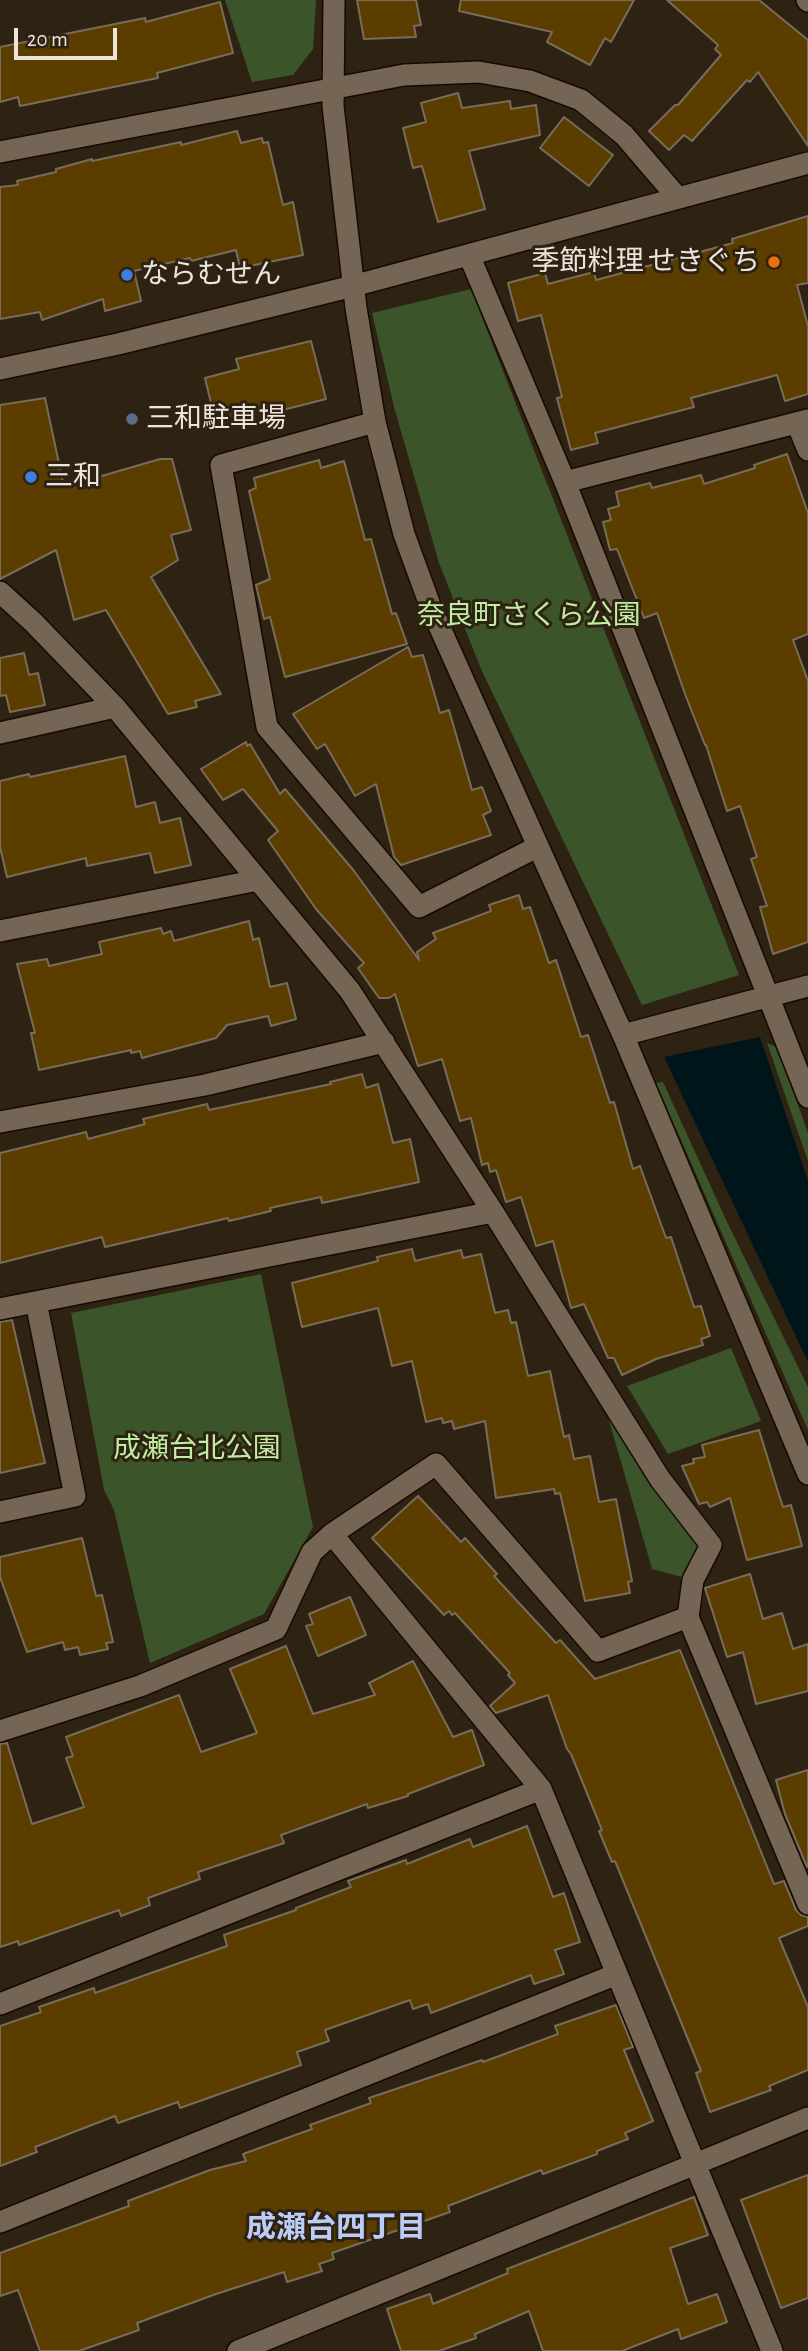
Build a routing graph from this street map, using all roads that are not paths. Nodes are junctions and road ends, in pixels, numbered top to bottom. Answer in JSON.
{"nodes":[{"id":1,"x":334,"y":0,"type":"edge"},
{"id":2,"x":333,"y":89,"type":"junction"},
{"id":3,"x":0,"y":152,"type":"edge"},
{"id":4,"x":808,"y":163,"type":"edge"},
{"id":5,"x":678,"y":198,"type":"junction"},
{"id":6,"x":469,"y":255,"type":"junction"},
{"id":7,"x":353,"y":285,"type":"junction"},
{"id":8,"x":0,"y":369,"type":"edge"},
{"id":9,"x":375,"y":422,"type":"junction"},
{"id":10,"x":803,"y":422,"type":"edge"},
{"id":11,"x":808,"y":450,"type":"edge"},
{"id":12,"x":565,"y":482,"type":"junction"},
{"id":13,"x":0,"y":592,"type":"edge"},
{"id":14,"x":115,"y":708,"type":"junction"},
{"id":15,"x":0,"y":733,"type":"edge"},
{"id":16,"x":537,"y":847,"type":"junction"},
{"id":17,"x":258,"y":880,"type":"junction"},
{"id":18,"x":0,"y":931,"type":"edge"},
{"id":19,"x":808,"y":986,"type":"edge"},
{"id":20,"x":768,"y":998,"type":"junction"},
{"id":21,"x":623,"y":1035,"type":"junction"},
{"id":22,"x":384,"y":1042,"type":"junction"},
{"id":23,"x":808,"y":1097,"type":"edge"},
{"id":24,"x":0,"y":1122,"type":"edge"},
{"id":25,"x":493,"y":1212,"type":"junction"},
{"id":26,"x":36,"y":1302,"type":"junction"},
{"id":27,"x":0,"y":1309,"type":"edge"},
{"id":28,"x":808,"y":1474,"type":"edge"},
{"id":29,"x":0,"y":1512,"type":"edge"},
{"id":30,"x":332,"y":1534,"type":"junction"},
{"id":31,"x":688,"y":1617,"type":"junction"},
{"id":32,"x":0,"y":1731,"type":"edge"},
{"id":33,"x":541,"y":1789,"type":"junction"},
{"id":34,"x":808,"y":1904,"type":"edge"},
{"id":35,"x":617,"y":1974,"type":"junction"},
{"id":36,"x":0,"y":2004,"type":"edge"},
{"id":37,"x":808,"y":2118,"type":"edge"},
{"id":38,"x":696,"y":2165,"type":"junction"},
{"id":39,"x":0,"y":2222,"type":"edge"},
{"id":40,"x":238,"y":2351,"type":"edge"},
{"id":41,"x":772,"y":2351,"type":"edge"}],
"edges":[{"from":1,"to":2,"type":"street"},
{"from":2,"to":3,"type":"street"},
{"from":2,"to":5,"type":"street"},
{"from":2,"to":7,"type":"street"},
{"from":4,"to":5,"type":"street"},
{"from":5,"to":6,"type":"street"},
{"from":6,"to":7,"type":"street"},
{"from":6,"to":12,"type":"street"},
{"from":7,"to":8,"type":"street"},
{"from":7,"to":9,"type":"street"},
{"from":9,"to":16,"type":"street"},
{"from":9,"to":16,"type":"street"},
{"from":10,"to":11,"type":"street"},
{"from":10,"to":12,"type":"street"},
{"from":12,"to":20,"type":"street"},
{"from":13,"to":14,"type":"street"},
{"from":14,"to":15,"type":"street"},
{"from":14,"to":17,"type":"street"},
{"from":16,"to":21,"type":"street"},
{"from":17,"to":18,"type":"street"},
{"from":17,"to":22,"type":"street"},
{"from":19,"to":20,"type":"street"},
{"from":20,"to":21,"type":"street"},
{"from":20,"to":23,"type":"street"},
{"from":21,"to":28,"type":"street"},
{"from":22,"to":24,"type":"street"},
{"from":22,"to":25,"type":"street"},
{"from":25,"to":26,"type":"street"},
{"from":25,"to":31,"type":"street"},
{"from":26,"to":27,"type":"street"},
{"from":26,"to":29,"type":"street"},
{"from":30,"to":31,"type":"street"},
{"from":30,"to":32,"type":"street"},
{"from":30,"to":33,"type":"street"},
{"from":31,"to":34,"type":"street"},
{"from":33,"to":35,"type":"street"},
{"from":33,"to":36,"type":"street"},
{"from":35,"to":38,"type":"street"},
{"from":35,"to":39,"type":"street"},
{"from":37,"to":38,"type":"street"},
{"from":38,"to":40,"type":"street"},
{"from":38,"to":41,"type":"street"}]}
